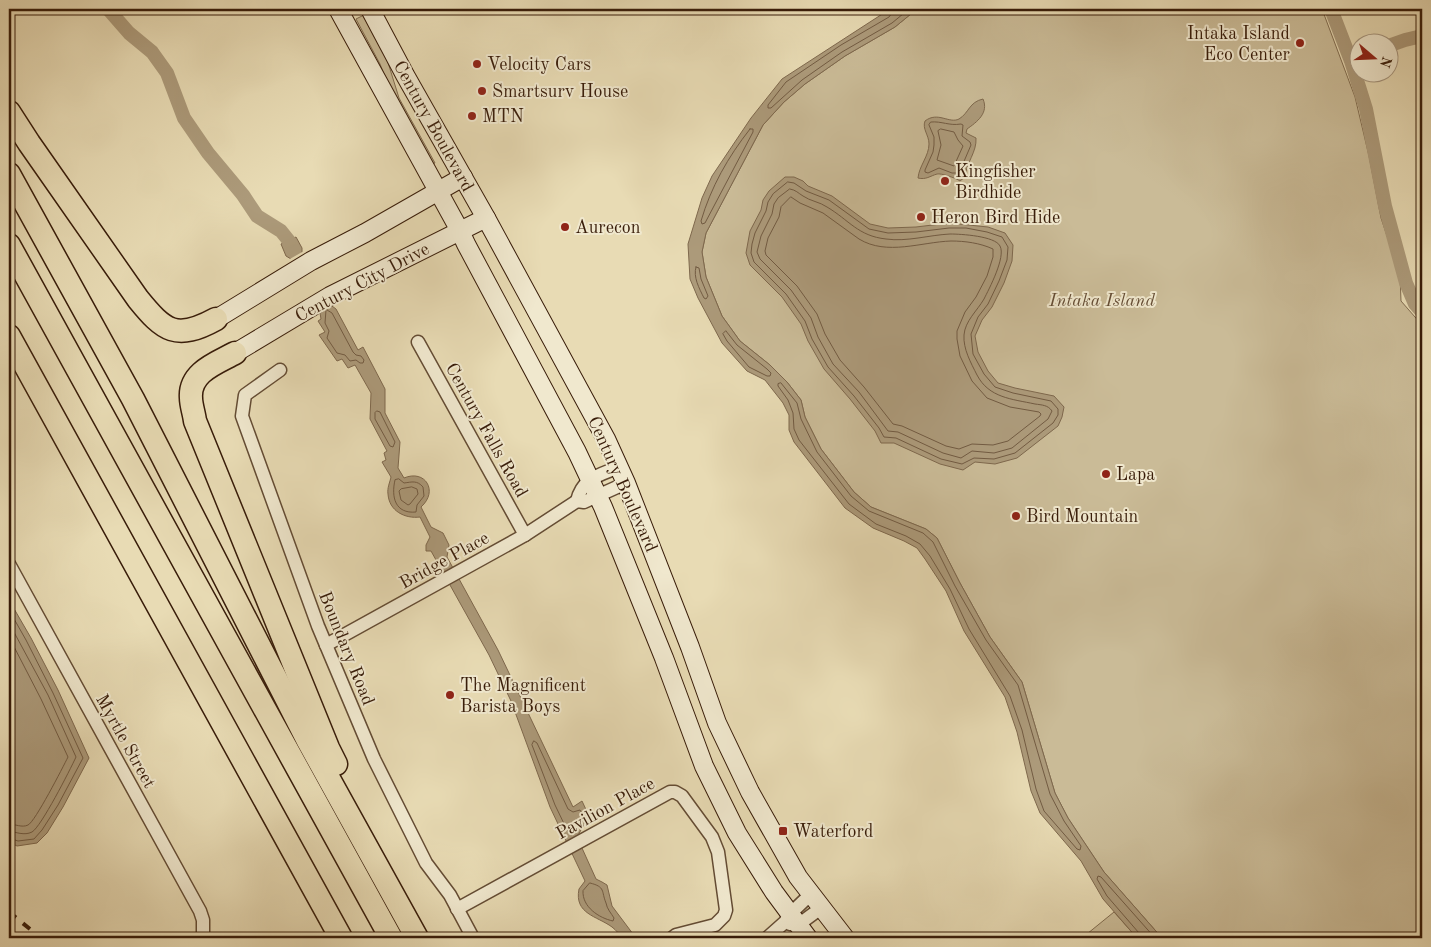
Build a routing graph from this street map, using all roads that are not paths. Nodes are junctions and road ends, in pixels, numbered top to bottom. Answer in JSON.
{"nodes":[{"id":1,"x":338,"y":9,"type":"edge"},
{"id":2,"x":373,"y":12,"type":"edge"},
{"id":3,"x":9,"y":112,"type":"edge"},
{"id":4,"x":9,"y":174,"type":"edge"},
{"id":5,"x":463,"y":177,"type":"junction"},
{"id":6,"x":438,"y":191,"type":"junction"},
{"id":7,"x":486,"y":218,"type":"junction"},
{"id":8,"x":460,"y":231,"type":"junction"},
{"id":9,"x":9,"y":245,"type":"edge"},
{"id":10,"x":218,"y":317,"type":"joint"},
{"id":11,"x":9,"y":336,"type":"edge"},
{"id":12,"x":418,"y":342,"type":"dead end"},
{"id":13,"x":238,"y":352,"type":"joint"},
{"id":14,"x":280,"y":370,"type":"dead end"},
{"id":15,"x":623,"y":475,"type":"junction"},
{"id":16,"x":593,"y":487,"type":"junction"},
{"id":17,"x":525,"y":535,"type":"junction"},
{"id":18,"x":9,"y":564,"type":"edge"},
{"id":19,"x":326,"y":645,"type":"junction"},
{"id":20,"x":811,"y":894,"type":"junction"},
{"id":21,"x":821,"y":908,"type":"junction"},
{"id":22,"x":458,"y":909,"type":"junction"},
{"id":23,"x":795,"y":925,"type":"edge"},
{"id":24,"x":203,"y":938,"type":"edge"},
{"id":25,"x":341,"y":938,"type":"edge"},
{"id":26,"x":391,"y":938,"type":"edge"},
{"id":27,"x":417,"y":938,"type":"edge"},
{"id":28,"x":425,"y":938,"type":"edge"},
{"id":29,"x":474,"y":938,"type":"edge"},
{"id":30,"x":672,"y":938,"type":"edge"},
{"id":31,"x":767,"y":938,"type":"edge"},
{"id":32,"x":845,"y":938,"type":"edge"}],
"edges":[{"from":1,"to":6,"type":"main road","name":"Century Boulevard"},
{"from":2,"to":5,"type":"main road","name":"Century Boulevard"},
{"from":3,"to":10,"type":"highway"},
{"from":4,"to":27,"type":"highway"},
{"from":5,"to":6,"type":"main road"},
{"from":5,"to":7,"type":"main road","name":"Century Boulevard"},
{"from":6,"to":8,"type":"main road","name":"Century Boulevard"},
{"from":6,"to":10,"type":"main road"},
{"from":7,"to":8,"type":"main road","name":"Century City Drive"},
{"from":7,"to":15,"type":"main road","name":"Century Boulevard"},
{"from":8,"to":13,"type":"main road","name":"Century City Drive"},
{"from":8,"to":16,"type":"main road","name":"Century Boulevard"},
{"from":9,"to":26,"type":"highway"},
{"from":11,"to":25,"type":"highway"},
{"from":12,"to":17,"type":"street","name":"Century Falls Road"},
{"from":13,"to":28,"type":"highway"},
{"from":14,"to":19,"type":"street","name":"Boundary Road"},
{"from":15,"to":16,"type":"street"},
{"from":15,"to":16,"type":"street"},
{"from":15,"to":20,"type":"main road","name":"Century Boulevard"},
{"from":16,"to":17,"type":"street","name":"Bridge Place"},
{"from":16,"to":23,"type":"main road","name":"Century Boulevard"},
{"from":17,"to":19,"type":"street","name":"Bridge Place"},
{"from":18,"to":24,"type":"street","name":"Myrtle Street"},
{"from":19,"to":22,"type":"street","name":"Boundary Road"},
{"from":20,"to":21,"type":"main road","name":"Century Boulevard"},
{"from":20,"to":23,"type":"street"},
{"from":21,"to":23,"type":"street"},
{"from":21,"to":32,"type":"main road","name":"Century Boulevard"},
{"from":22,"to":29,"type":"street","name":"Boundary Road"},
{"from":22,"to":30,"type":"street","name":"Pavilion Place"},
{"from":23,"to":31,"type":"street"}]}
